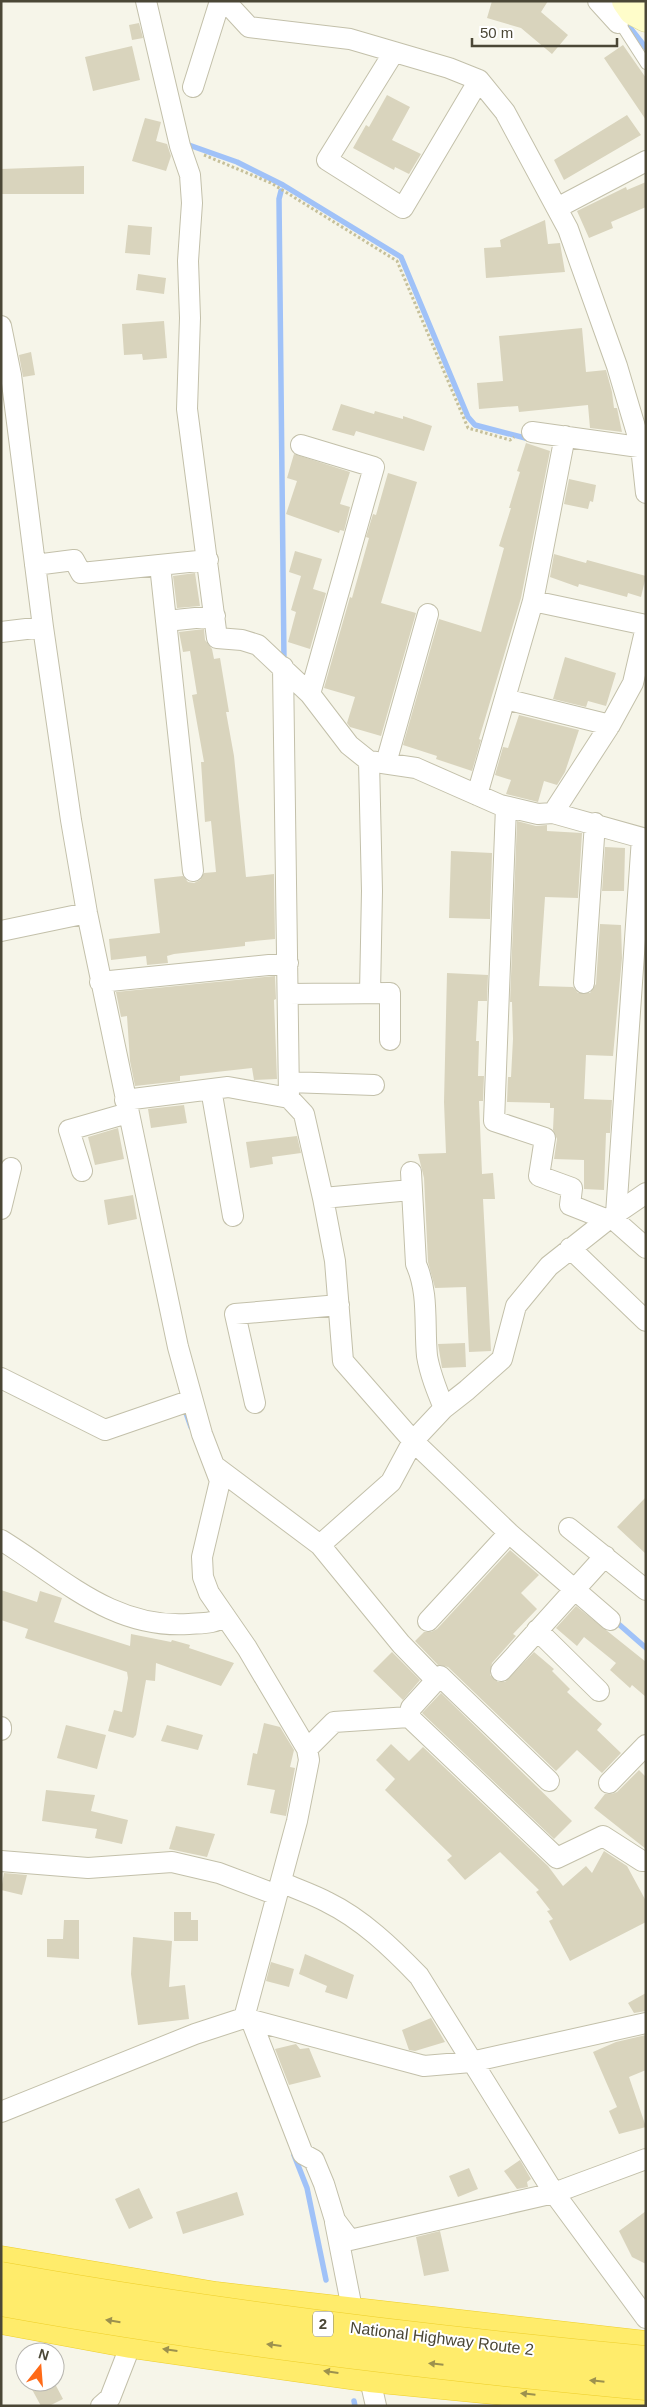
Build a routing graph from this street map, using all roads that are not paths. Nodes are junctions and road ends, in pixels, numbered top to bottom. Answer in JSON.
{"nodes":[{"id":1,"x":146,"y":1,"type":"edge"},
{"id":2,"x":220,"y":1,"type":"edge"},
{"id":3,"x":225,"y":1,"type":"edge"},
{"id":4,"x":598,"y":1,"type":"edge"},
{"id":5,"x":628,"y":15,"type":"edge"},
{"id":6,"x":394,"y":52,"type":"junction"},
{"id":7,"x":646,"y":64,"type":"edge"},
{"id":8,"x":479,"y":80,"type":"junction"},
{"id":9,"x":193,"y":87,"type":"dead end"},
{"id":10,"x":646,"y":161,"type":"edge"},
{"id":11,"x":557,"y":208,"type":"junction"},
{"id":12,"x":1,"y":326,"type":"edge"},
{"id":13,"x":6,"y":375,"type":"edge"},
{"id":14,"x":532,"y":432,"type":"dead end"},
{"id":15,"x":565,"y":436,"type":"junction"},
{"id":16,"x":301,"y":445,"type":"dead end"},
{"id":17,"x":643,"y":448,"type":"edge"},
{"id":18,"x":646,"y":494,"type":"edge"},
{"id":19,"x":208,"y":560,"type":"junction"},
{"id":20,"x":35,"y":565,"type":"junction"},
{"id":21,"x":160,"y":565,"type":"junction"},
{"id":22,"x":533,"y":601,"type":"junction"},
{"id":23,"x":428,"y":614,"type":"dead end"},
{"id":24,"x":215,"y":616,"type":"junction"},
{"id":25,"x":166,"y":622,"type":"junction"},
{"id":26,"x":646,"y":626,"type":"edge"},
{"id":27,"x":39,"y":628,"type":"junction"},
{"id":28,"x":1,"y":632,"type":"edge"},
{"id":29,"x":283,"y":667,"type":"junction"},
{"id":30,"x":310,"y":694,"type":"junction"},
{"id":31,"x":505,"y":699,"type":"junction"},
{"id":32,"x":610,"y":725,"type":"junction"},
{"id":33,"x":377,"y":762,"type":"junction"},
{"id":34,"x":477,"y":795,"type":"junction"},
{"id":35,"x":506,"y":806,"type":"junction"},
{"id":36,"x":553,"y":813,"type":"junction"},
{"id":37,"x":595,"y":823,"type":"junction"},
{"id":38,"x":644,"y":838,"type":"edge"},
{"id":39,"x":193,"y":871,"type":"dead end"},
{"id":40,"x":82,"y":914,"type":"junction"},
{"id":41,"x":1,"y":931,"type":"edge"},
{"id":42,"x":288,"y":963,"type":"junction"},
{"id":43,"x":100,"y":982,"type":"junction"},
{"id":44,"x":584,"y":983,"type":"dead end"},
{"id":45,"x":370,"y":993,"type":"junction"},
{"id":46,"x":288,"y":994,"type":"junction"},
{"id":47,"x":638,"y":1009,"type":"edge"},
{"id":48,"x":390,"y":1040,"type":"dead end"},
{"id":49,"x":374,"y":1085,"type":"dead end"},
{"id":50,"x":211,"y":1090,"type":"junction"},
{"id":51,"x":289,"y":1090,"type":"junction"},
{"id":52,"x":121,"y":1112,"type":"junction"},
{"id":53,"x":11,"y":1168,"type":"dead end"},
{"id":54,"x":82,"y":1171,"type":"dead end"},
{"id":55,"x":646,"y":1194,"type":"edge"},
{"id":56,"x":323,"y":1198,"type":"junction"},
{"id":57,"x":1,"y":1209,"type":"edge"},
{"id":58,"x":233,"y":1216,"type":"dead end"},
{"id":59,"x":612,"y":1217,"type":"junction"},
{"id":60,"x":570,"y":1248,"type":"junction"},
{"id":61,"x":646,"y":1248,"type":"edge"},
{"id":62,"x":339,"y":1305,"type":"junction"},
{"id":63,"x":646,"y":1321,"type":"edge"},
{"id":64,"x":1,"y":1378,"type":"edge"},
{"id":65,"x":186,"y":1402,"type":"junction"},
{"id":66,"x":254,"y":1403,"type":"dead end"},
{"id":67,"x":444,"y":1408,"type":"junction"},
{"id":68,"x":413,"y":1441,"type":"junction"},
{"id":69,"x":216,"y":1468,"type":"junction"},
{"id":70,"x":569,"y":1528,"type":"dead end"},
{"id":71,"x":509,"y":1533,"type":"junction"},
{"id":72,"x":1,"y":1540,"type":"edge"},
{"id":73,"x":320,"y":1545,"type":"junction"},
{"id":74,"x":605,"y":1556,"type":"junction"},
{"id":75,"x":576,"y":1588,"type":"junction"},
{"id":76,"x":646,"y":1590,"type":"edge"},
{"id":77,"x":221,"y":1619,"type":"junction"},
{"id":78,"x":610,"y":1620,"type":"dead end"},
{"id":79,"x":428,"y":1621,"type":"dead end"},
{"id":80,"x":537,"y":1630,"type":"junction"},
{"id":81,"x":501,"y":1671,"type":"dead end"},
{"id":82,"x":435,"y":1682,"type":"junction"},
{"id":83,"x":599,"y":1691,"type":"dead end"},
{"id":84,"x":409,"y":1717,"type":"junction"},
{"id":85,"x":646,"y":1745,"type":"edge"},
{"id":86,"x":307,"y":1749,"type":"junction"},
{"id":87,"x":550,"y":1781,"type":"dead end"},
{"id":88,"x":609,"y":1783,"type":"dead end"},
{"id":89,"x":1,"y":1861,"type":"edge"},
{"id":90,"x":646,"y":1861,"type":"edge"},
{"id":91,"x":279,"y":1889,"type":"junction"},
{"id":92,"x":248,"y":2019,"type":"junction"},
{"id":93,"x":646,"y":2023,"type":"edge"},
{"id":94,"x":471,"y":2062,"type":"junction"},
{"id":95,"x":1,"y":2112,"type":"edge"},
{"id":96,"x":646,"y":2159,"type":"edge"},
{"id":97,"x":554,"y":2194,"type":"junction"},
{"id":98,"x":335,"y":2220,"type":"junction"},
{"id":99,"x":1,"y":2260,"type":"edge"},
{"id":100,"x":1,"y":2276,"type":"edge"},
{"id":101,"x":1,"y":2302,"type":"edge"},
{"id":102,"x":352,"y":2313,"type":"junction"},
{"id":103,"x":646,"y":2318,"type":"edge"},
{"id":104,"x":1,"y":2320,"type":"edge"},
{"id":105,"x":131,"y":2344,"type":"junction"},
{"id":106,"x":646,"y":2345,"type":"edge"},
{"id":107,"x":646,"y":2360,"type":"edge"},
{"id":108,"x":370,"y":2378,"type":"junction"},
{"id":109,"x":646,"y":2386,"type":"edge"},
{"id":110,"x":570,"y":2402,"type":"edge"},
{"id":111,"x":103,"y":2405,"type":"edge"},
{"id":112,"x":646,"y":2405,"type":"edge"},
{"id":113,"x":376,"y":2406,"type":"edge"}],
"edges":[{"from":1,"to":19,"type":"street"},
{"from":2,"to":9,"type":"street"},
{"from":3,"to":6,"type":"street"},
{"from":4,"to":5,"type":"street"},
{"from":5,"to":7,"type":"lane"},
{"from":6,"to":8,"type":"street"},
{"from":6,"to":8,"type":"street"},
{"from":8,"to":11,"type":"street"},
{"from":10,"to":11,"type":"street"},
{"from":11,"to":17,"type":"street"},
{"from":12,"to":13,"type":"street"},
{"from":13,"to":20,"type":"street"},
{"from":14,"to":15,"type":"street"},
{"from":15,"to":17,"type":"street"},
{"from":15,"to":22,"type":"street"},
{"from":16,"to":30,"type":"street"},
{"from":17,"to":18,"type":"street"},
{"from":19,"to":21,"type":"street"},
{"from":19,"to":24,"type":"street"},
{"from":20,"to":21,"type":"street"},
{"from":20,"to":27,"type":"street"},
{"from":21,"to":25,"type":"street"},
{"from":22,"to":26,"type":"street"},
{"from":22,"to":31,"type":"street"},
{"from":23,"to":33,"type":"street"},
{"from":24,"to":25,"type":"street"},
{"from":24,"to":29,"type":"street"},
{"from":25,"to":39,"type":"street"},
{"from":26,"to":32,"type":"street"},
{"from":27,"to":28,"type":"street"},
{"from":27,"to":40,"type":"street"},
{"from":29,"to":30,"type":"street"},
{"from":29,"to":42,"type":"street"},
{"from":30,"to":33,"type":"street"},
{"from":31,"to":32,"type":"street"},
{"from":31,"to":34,"type":"street"},
{"from":32,"to":36,"type":"street"},
{"from":33,"to":34,"type":"street"},
{"from":33,"to":45,"type":"street"},
{"from":34,"to":35,"type":"street"},
{"from":35,"to":36,"type":"street"},
{"from":35,"to":59,"type":"street"},
{"from":36,"to":37,"type":"street"},
{"from":37,"to":38,"type":"street"},
{"from":37,"to":44,"type":"street"},
{"from":38,"to":47,"type":"street"},
{"from":40,"to":41,"type":"street"},
{"from":40,"to":43,"type":"street"},
{"from":42,"to":43,"type":"street"},
{"from":42,"to":46,"type":"street"},
{"from":43,"to":52,"type":"street"},
{"from":45,"to":46,"type":"street"},
{"from":45,"to":48,"type":"street"},
{"from":46,"to":51,"type":"street"},
{"from":47,"to":59,"type":"street"},
{"from":49,"to":51,"type":"street"},
{"from":50,"to":51,"type":"street"},
{"from":50,"to":52,"type":"street"},
{"from":50,"to":58,"type":"street"},
{"from":51,"to":56,"type":"street"},
{"from":52,"to":54,"type":"street"},
{"from":52,"to":65,"type":"street"},
{"from":53,"to":57,"type":"street"},
{"from":55,"to":59,"type":"street"},
{"from":56,"to":62,"type":"street"},
{"from":56,"to":67,"type":"street"},
{"from":59,"to":60,"type":"street"},
{"from":59,"to":61,"type":"street"},
{"from":60,"to":63,"type":"street"},
{"from":60,"to":67,"type":"street"},
{"from":62,"to":66,"type":"street"},
{"from":62,"to":68,"type":"street"},
{"from":64,"to":65,"type":"street"},
{"from":65,"to":69,"type":"street"},
{"from":67,"to":68,"type":"street"},
{"from":68,"to":71,"type":"street"},
{"from":68,"to":73,"type":"street"},
{"from":69,"to":73,"type":"street"},
{"from":69,"to":77,"type":"street"},
{"from":70,"to":74,"type":"street"},
{"from":71,"to":75,"type":"street"},
{"from":71,"to":79,"type":"street"},
{"from":72,"to":77,"type":"street"},
{"from":73,"to":82,"type":"street"},
{"from":74,"to":75,"type":"street"},
{"from":74,"to":76,"type":"street"},
{"from":75,"to":78,"type":"street"},
{"from":75,"to":80,"type":"street"},
{"from":77,"to":86,"type":"street"},
{"from":80,"to":81,"type":"street"},
{"from":80,"to":83,"type":"street"},
{"from":82,"to":84,"type":"street"},
{"from":82,"to":87,"type":"street"},
{"from":84,"to":86,"type":"street"},
{"from":84,"to":90,"type":"street"},
{"from":85,"to":88,"type":"street"},
{"from":86,"to":91,"type":"street"},
{"from":89,"to":91,"type":"street"},
{"from":91,"to":92,"type":"street"},
{"from":91,"to":94,"type":"street"},
{"from":92,"to":94,"type":"street"},
{"from":92,"to":95,"type":"street"},
{"from":92,"to":98,"type":"street"},
{"from":93,"to":94,"type":"street"},
{"from":94,"to":97,"type":"street"},
{"from":96,"to":97,"type":"street"},
{"from":97,"to":98,"type":"street"},
{"from":97,"to":103,"type":"street"},
{"from":98,"to":102,"type":"street"},
{"from":99,"to":102,"type":"highway"},
{"from":100,"to":107,"type":"highway","name":"National Highway Route 2","number":"2","bridge":true},
{"from":109,"to":101,"type":"highway","name":"National Highway Route 2","number":"2","one_way":true,"bridge":true},
{"from":102,"to":106,"type":"highway"},
{"from":102,"to":108,"type":"street"},
{"from":104,"to":105,"type":"highway"},
{"from":108,"to":105,"type":"highway","one_way":true},
{"from":105,"to":111,"type":"street"},
{"from":110,"to":108,"type":"highway","one_way":true},
{"from":108,"to":113,"type":"street"},
{"from":110,"to":112,"type":"highway"}]}
